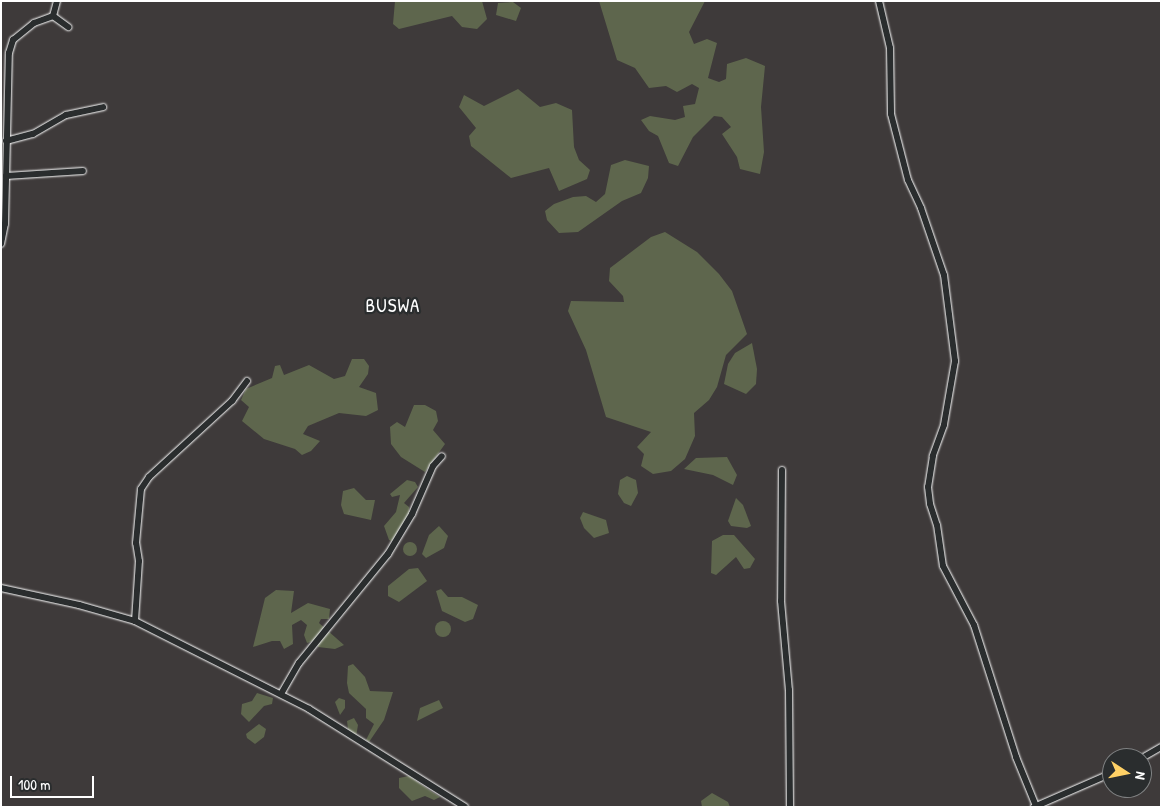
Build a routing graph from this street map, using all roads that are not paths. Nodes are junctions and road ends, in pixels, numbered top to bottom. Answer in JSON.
{"nodes":[{"id":1,"x":57,"y":1,"type":"edge"},
{"id":2,"x":879,"y":1,"type":"edge"},
{"id":3,"x":53,"y":16,"type":"junction"},
{"id":4,"x":68,"y":27,"type":"dead end"},
{"id":5,"x":104,"y":107,"type":"dead end"},
{"id":6,"x":6,"y":141,"type":"junction"},
{"id":7,"x":4,"y":153,"type":"edge"},
{"id":8,"x":83,"y":171,"type":"dead end"},
{"id":9,"x":6,"y":176,"type":"junction"},
{"id":10,"x":1,"y":244,"type":"edge"},
{"id":11,"x":247,"y":381,"type":"dead end"},
{"id":12,"x":442,"y":456,"type":"dead end"},
{"id":13,"x":782,"y":470,"type":"dead end"},
{"id":14,"x":1,"y":588,"type":"edge"},
{"id":15,"x":135,"y":621,"type":"junction"},
{"id":16,"x":281,"y":694,"type":"junction"},
{"id":17,"x":1102,"y":777,"type":"edge"},
{"id":18,"x":1035,"y":806,"type":"edge"},
{"id":19,"x":465,"y":807,"type":"edge"},
{"id":20,"x":790,"y":807,"type":"edge"}],
"edges":[{"from":1,"to":3,"type":"street"},
{"from":2,"to":18,"type":"street"},
{"from":3,"to":4,"type":"street"},
{"from":3,"to":6,"type":"street"},
{"from":5,"to":6,"type":"street"},
{"from":6,"to":7,"type":"street"},
{"from":7,"to":9,"type":"street"},
{"from":8,"to":9,"type":"street"},
{"from":9,"to":10,"type":"street"},
{"from":11,"to":15,"type":"street"},
{"from":12,"to":16,"type":"street"},
{"from":13,"to":20,"type":"street"},
{"from":14,"to":15,"type":"street"},
{"from":15,"to":16,"type":"street"},
{"from":16,"to":19,"type":"street"},
{"from":17,"to":18,"type":"street"}]}
